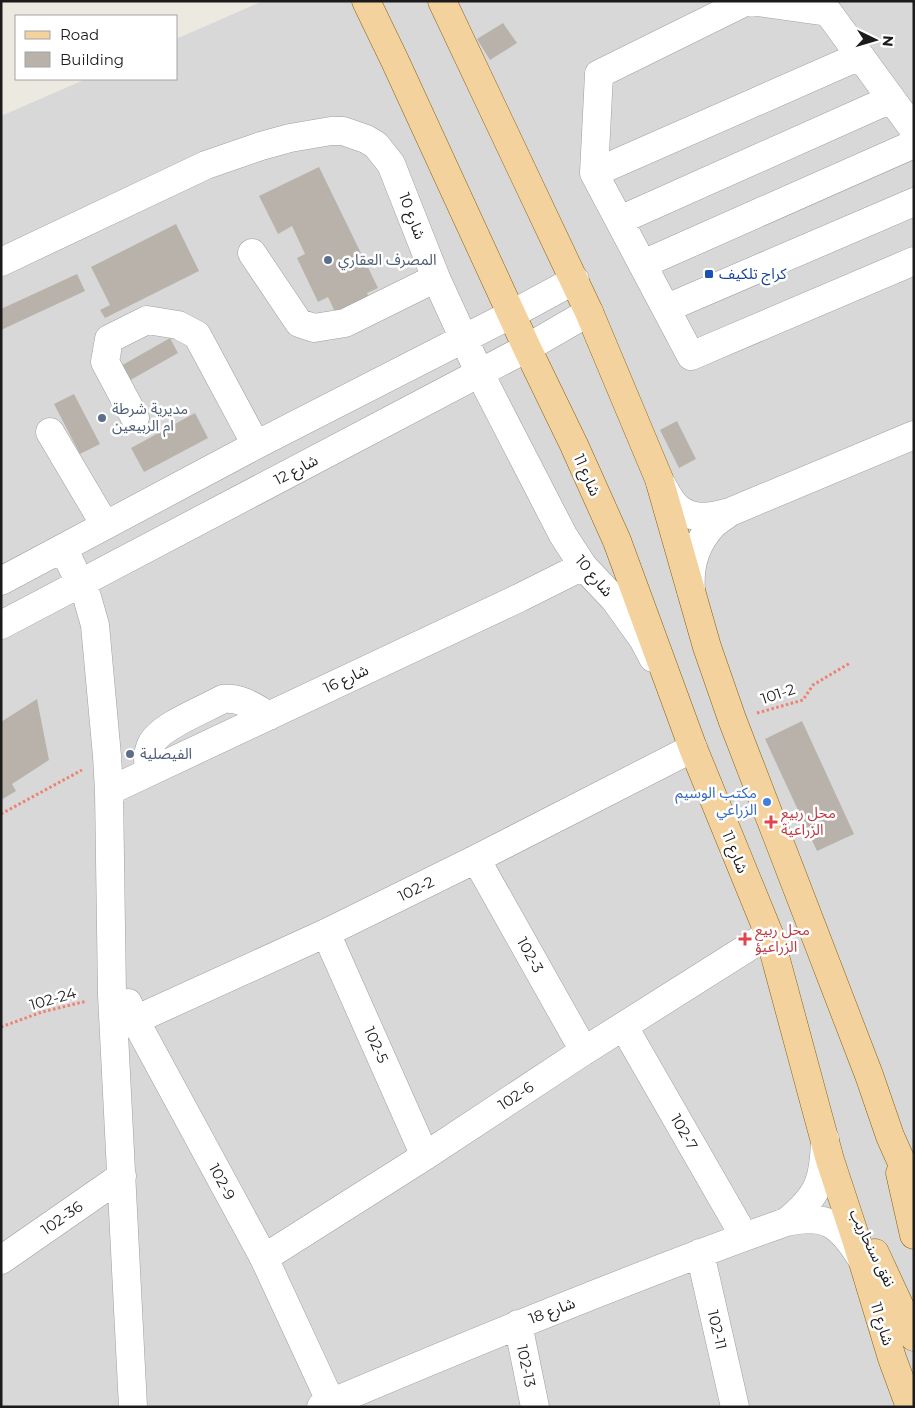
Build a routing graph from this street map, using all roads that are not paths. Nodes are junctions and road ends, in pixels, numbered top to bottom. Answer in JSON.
{"nodes":[{"id":1,"x":366,"y":1,"type":"edge"},
{"id":2,"x":442,"y":1,"type":"edge"},
{"id":3,"x":748,"y":1,"type":"edge"},
{"id":4,"x":860,"y":56,"type":"junction"},
{"id":5,"x":891,"y":99,"type":"junction"},
{"id":6,"x":914,"y":130,"type":"edge"},
{"id":7,"x":914,"y":144,"type":"edge"},
{"id":8,"x":594,"y":173,"type":"junction"},
{"id":9,"x":914,"y":202,"type":"edge"},
{"id":10,"x":620,"y":220,"type":"junction"},
{"id":11,"x":252,"y":253,"type":"dead end"},
{"id":12,"x":914,"y":261,"type":"edge"},
{"id":13,"x":1,"y":262,"type":"edge"},
{"id":14,"x":643,"y":264,"type":"junction"},
{"id":15,"x":436,"y":278,"type":"junction"},
{"id":16,"x":575,"y":280,"type":"junction"},
{"id":17,"x":667,"y":308,"type":"junction"},
{"id":18,"x":589,"y":312,"type":"junction"},
{"id":19,"x":512,"y":314,"type":"junction"},
{"id":20,"x":463,"y":338,"type":"junction"},
{"id":21,"x":527,"y":348,"type":"junction"},
{"id":22,"x":479,"y":372,"type":"junction"},
{"id":23,"x":135,"y":418,"type":"dead end"},
{"id":24,"x":50,"y":432,"type":"dead end"},
{"id":25,"x":914,"y":435,"type":"edge"},
{"id":26,"x":256,"y":445,"type":"junction"},
{"id":27,"x":659,"y":478,"type":"junction"},
{"id":28,"x":730,"y":512,"type":"junction"},
{"id":29,"x":105,"y":525,"type":"junction"},
{"id":30,"x":63,"y":548,"type":"junction"},
{"id":31,"x":583,"y":566,"type":"junction"},
{"id":32,"x":1,"y":581,"type":"edge"},
{"id":33,"x":81,"y":584,"type":"junction"},
{"id":34,"x":691,"y":592,"type":"junction"},
{"id":35,"x":1,"y":625,"type":"edge"},
{"id":36,"x":672,"y":692,"type":"junction"},
{"id":37,"x":693,"y":748,"type":"junction"},
{"id":38,"x":109,"y":791,"type":"junction"},
{"id":39,"x":476,"y":859,"type":"junction"},
{"id":40,"x":326,"y":934,"type":"junction"},
{"id":41,"x":769,"y":934,"type":"junction"},
{"id":42,"x":112,"y":962,"type":"junction"},
{"id":43,"x":135,"y":1020,"type":"junction"},
{"id":44,"x":624,"y":1027,"type":"junction"},
{"id":45,"x":584,"y":1051,"type":"junction"},
{"id":46,"x":869,"y":1075,"type":"junction"},
{"id":47,"x":890,"y":1136,"type":"junction"},
{"id":48,"x":827,"y":1149,"type":"junction"},
{"id":49,"x":425,"y":1156,"type":"junction"},
{"id":50,"x":914,"y":1156,"type":"edge"},
{"id":51,"x":122,"y":1176,"type":"junction"},
{"id":52,"x":914,"y":1190,"type":"edge"},
{"id":53,"x":786,"y":1222,"type":"junction"},
{"id":54,"x":914,"y":1235,"type":"edge"},
{"id":55,"x":744,"y":1236,"type":"junction"},
{"id":56,"x":700,"y":1253,"type":"junction"},
{"id":57,"x":264,"y":1258,"type":"junction"},
{"id":58,"x":1,"y":1260,"type":"edge"},
{"id":59,"x":862,"y":1260,"type":"junction"},
{"id":60,"x":518,"y":1324,"type":"junction"},
{"id":61,"x":914,"y":1337,"type":"edge"},
{"id":62,"x":328,"y":1405,"type":"edge"},
{"id":63,"x":133,"y":1407,"type":"edge"},
{"id":64,"x":535,"y":1407,"type":"edge"},
{"id":65,"x":735,"y":1407,"type":"edge"},
{"id":66,"x":910,"y":1407,"type":"edge"}],
"edges":[{"from":1,"to":19,"type":"main road","name":"شارع 11"},
{"from":2,"to":16,"type":"main road"},
{"from":3,"to":4,"type":"street"},
{"from":3,"to":8,"type":"street"},
{"from":4,"to":5,"type":"street"},
{"from":4,"to":8,"type":"street"},
{"from":5,"to":6,"type":"street"},
{"from":5,"to":10,"type":"street"},
{"from":7,"to":14,"type":"street"},
{"from":8,"to":10,"type":"street"},
{"from":9,"to":17,"type":"street"},
{"from":10,"to":14,"type":"street"},
{"from":11,"to":15,"type":"street"},
{"from":12,"to":17,"type":"street"},
{"from":13,"to":15,"type":"street","name":"شارع 10"},
{"from":14,"to":17,"type":"street"},
{"from":15,"to":20,"type":"street","name":"شارع 10"},
{"from":16,"to":18,"type":"main road"},
{"from":16,"to":19,"type":"street"},
{"from":18,"to":21,"type":"street","name":"شارع 12"},
{"from":18,"to":27,"type":"main road"},
{"from":19,"to":20,"type":"street"},
{"from":19,"to":21,"type":"main road","name":"شارع 11"},
{"from":20,"to":22,"type":"street","name":"شارع 10"},
{"from":20,"to":26,"type":"street"},
{"from":21,"to":22,"type":"street","name":"شارع 12"},
{"from":21,"to":36,"type":"main road","name":"شارع 11"},
{"from":22,"to":31,"type":"street","name":"شارع 10"},
{"from":22,"to":33,"type":"street","name":"شارع 12"},
{"from":23,"to":26,"type":"street"},
{"from":24,"to":29,"type":"street"},
{"from":25,"to":28,"type":"street"},
{"from":26,"to":29,"type":"street"},
{"from":27,"to":28,"type":"street"},
{"from":27,"to":34,"type":"main road"},
{"from":28,"to":34,"type":"street"},
{"from":29,"to":30,"type":"street"},
{"from":30,"to":32,"type":"street"},
{"from":30,"to":33,"type":"street"},
{"from":31,"to":36,"type":"street","name":"شارع 10"},
{"from":31,"to":38,"type":"street","name":"شارع 16"},
{"from":33,"to":35,"type":"street","name":"شارع 12"},
{"from":33,"to":38,"type":"street"},
{"from":34,"to":46,"type":"main road"},
{"from":36,"to":37,"type":"main road","name":"شارع 11"},
{"from":37,"to":39,"type":"street","name":"102-2"},
{"from":37,"to":41,"type":"main road","name":"شارع 11"},
{"from":38,"to":42,"type":"street"},
{"from":39,"to":40,"type":"street","name":"102-2"},
{"from":39,"to":45,"type":"street","name":"102-3"},
{"from":40,"to":43,"type":"street","name":"102-2"},
{"from":40,"to":49,"type":"street","name":"102-5"},
{"from":41,"to":44,"type":"street","name":"102-6"},
{"from":41,"to":48,"type":"main road","name":"شارع 11"},
{"from":42,"to":43,"type":"street","name":"102-9"},
{"from":42,"to":51,"type":"street"},
{"from":43,"to":57,"type":"street","name":"102-9"},
{"from":44,"to":45,"type":"street","name":"102-6"},
{"from":44,"to":55,"type":"street","name":"102-7"},
{"from":45,"to":49,"type":"street","name":"102-6"},
{"from":46,"to":47,"type":"main road"},
{"from":46,"to":50,"type":"street"},
{"from":47,"to":52,"type":"main road"},
{"from":47,"to":54,"type":"main road"},
{"from":48,"to":53,"type":"street"},
{"from":48,"to":59,"type":"main road","name":"شارع 11"},
{"from":48,"to":61,"type":"main road","name":"نفق سنحاريب"},
{"from":49,"to":57,"type":"street","name":"102-6"},
{"from":51,"to":58,"type":"street","name":"102-36"},
{"from":51,"to":63,"type":"street"},
{"from":53,"to":55,"type":"street","name":"شارع 18"},
{"from":53,"to":59,"type":"street"},
{"from":55,"to":56,"type":"street","name":"شارع 18"},
{"from":56,"to":60,"type":"street","name":"شارع 18"},
{"from":56,"to":65,"type":"street","name":"102-11"},
{"from":57,"to":62,"type":"street","name":"102-9"},
{"from":59,"to":66,"type":"main road","name":"شارع 11"},
{"from":60,"to":62,"type":"street","name":"شارع 18"},
{"from":60,"to":64,"type":"street","name":"102-13"}]}
